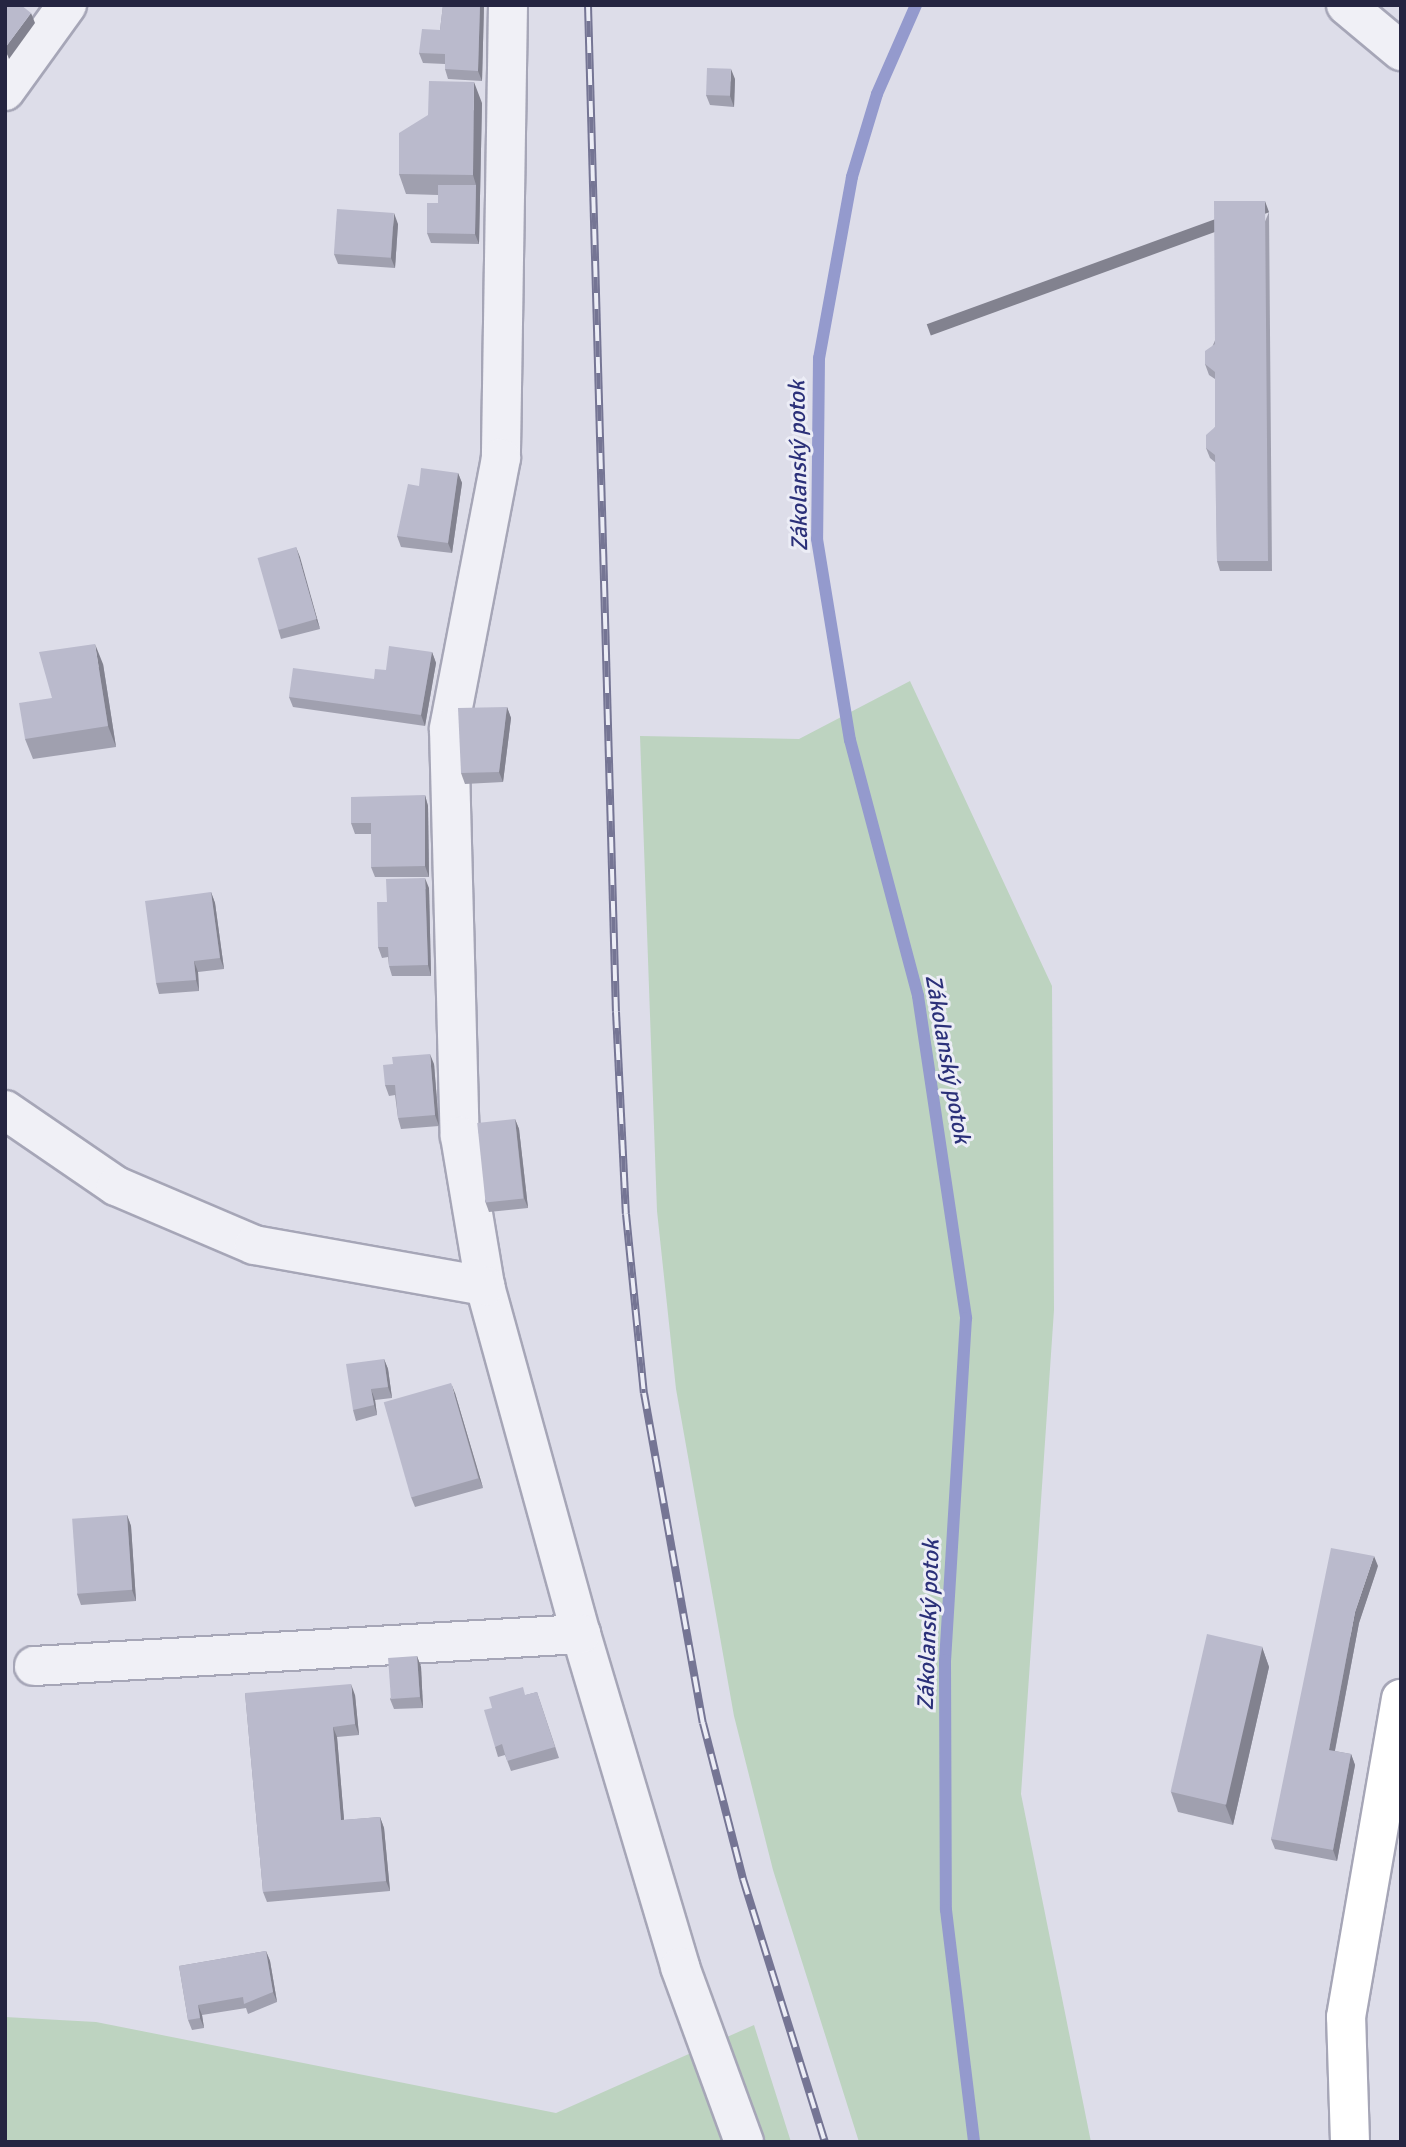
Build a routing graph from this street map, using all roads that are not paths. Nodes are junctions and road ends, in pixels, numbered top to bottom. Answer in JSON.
{"nodes":[{"id":1,"x":66,"y":5,"type":"edge"},
{"id":2,"x":508,"y":5,"type":"edge"},
{"id":3,"x":1346,"y":5,"type":"edge"},
{"id":4,"x":1401,"y":51,"type":"edge"},
{"id":5,"x":5,"y":91,"type":"edge"},
{"id":6,"x":5,"y":1110,"type":"edge"},
{"id":7,"x":485,"y":1286,"type":"junction"},
{"id":8,"x":581,"y":1634,"type":"junction"},
{"id":9,"x":34,"y":1666,"type":"dead end"},
{"id":10,"x":1401,"y":1699,"type":"edge"},
{"id":11,"x":744,"y":2142,"type":"edge"},
{"id":12,"x":1350,"y":2142,"type":"edge"}],
"edges":[{"from":1,"to":5,"type":"street"},
{"from":2,"to":7,"type":"street"},
{"from":3,"to":4,"type":"street"},
{"from":6,"to":7,"type":"street"},
{"from":7,"to":8,"type":"street"},
{"from":8,"to":9,"type":"street"},
{"from":8,"to":11,"type":"street"},
{"from":10,"to":12,"type":"main road"}]}
